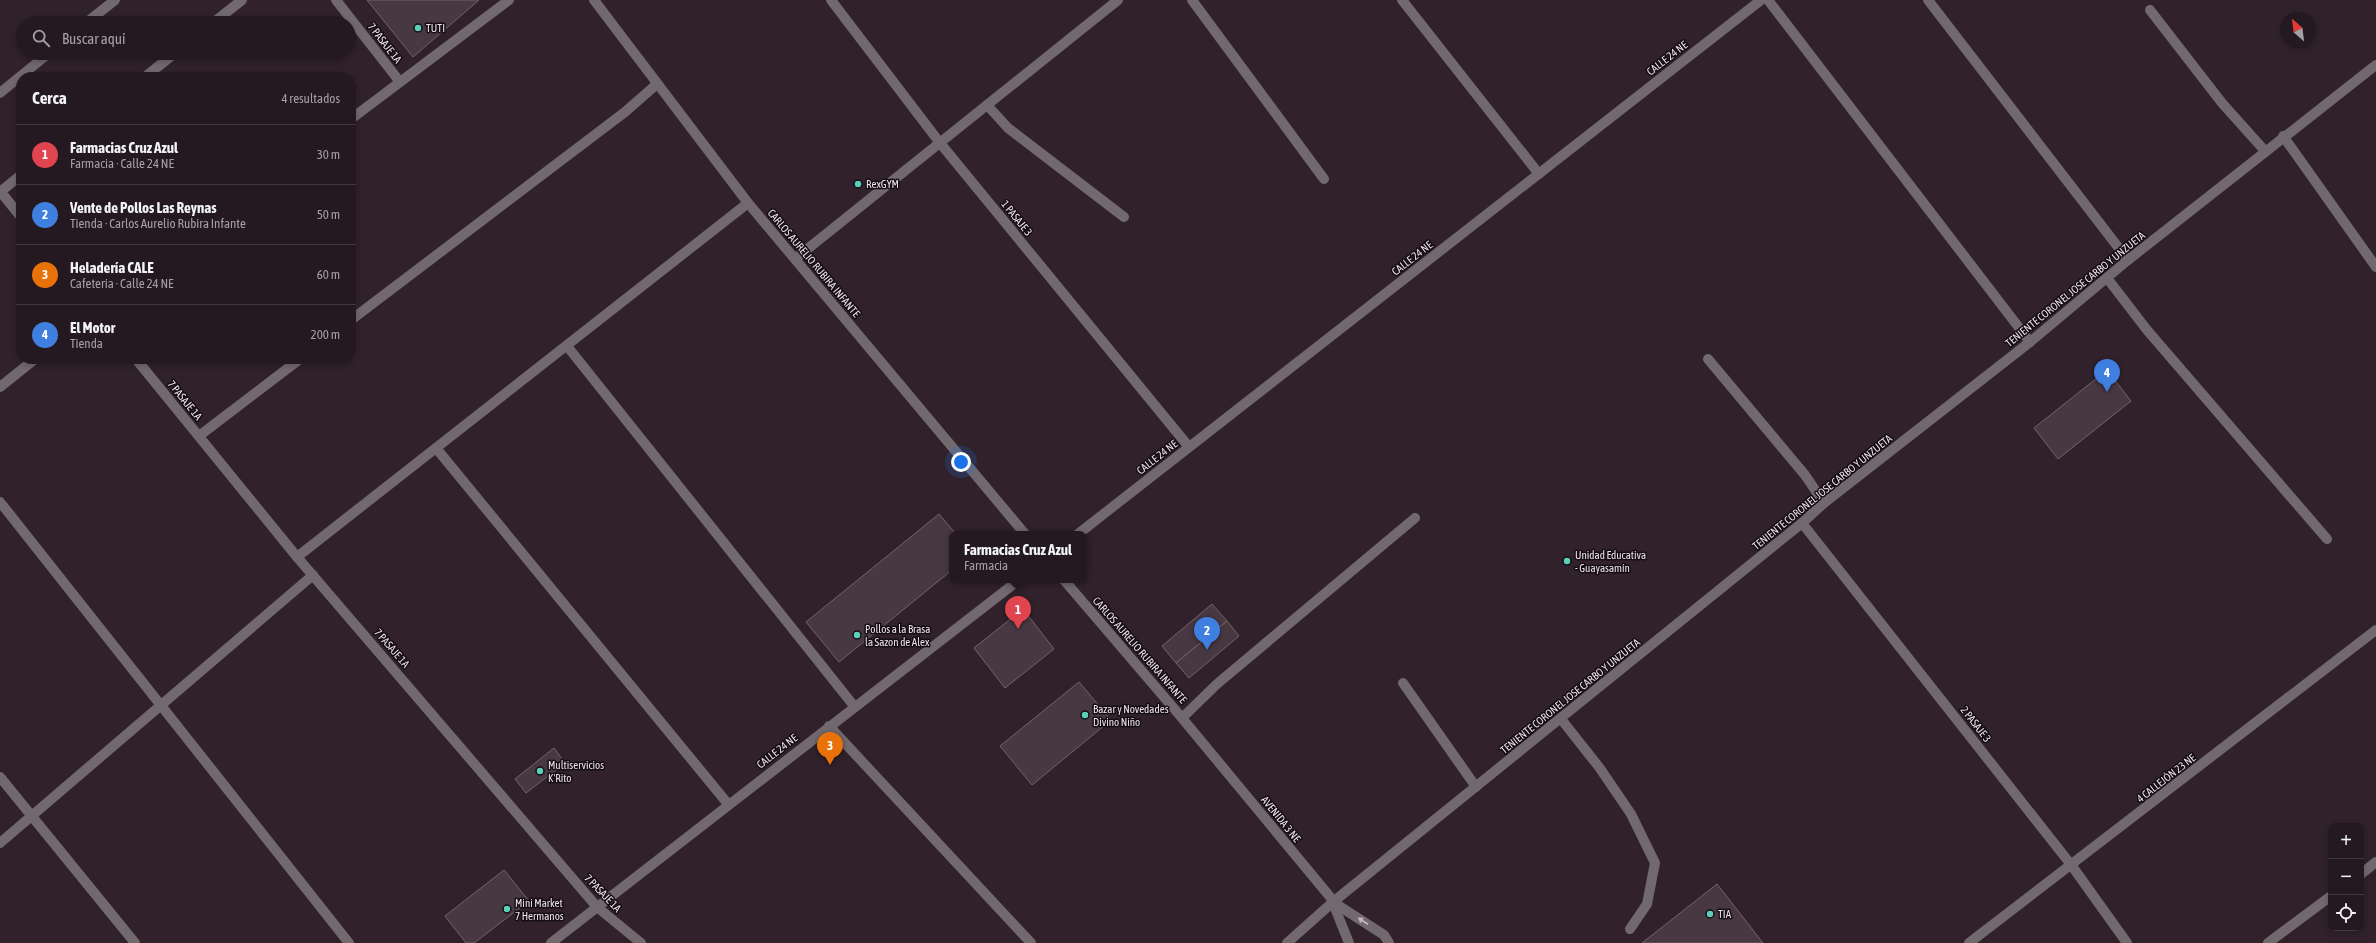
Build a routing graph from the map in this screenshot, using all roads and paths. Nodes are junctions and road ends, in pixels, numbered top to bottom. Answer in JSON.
{"nodes":[{"id":1,"x":115,"y":0,"type":"edge"},
{"id":2,"x":242,"y":0,"type":"edge"},
{"id":3,"x":336,"y":0,"type":"edge"},
{"id":4,"x":509,"y":0,"type":"edge"},
{"id":5,"x":594,"y":0,"type":"edge"},
{"id":6,"x":831,"y":0,"type":"edge"},
{"id":7,"x":1192,"y":0,"type":"edge"},
{"id":8,"x":1402,"y":0,"type":"edge"},
{"id":9,"x":1761,"y":0,"type":"edge"},
{"id":10,"x":1768,"y":0,"type":"edge"},
{"id":11,"x":1928,"y":0,"type":"edge"},
{"id":12,"x":1114,"y":1,"type":"edge"},
{"id":13,"x":2150,"y":10,"type":"dead end"},
{"id":14,"x":95,"y":16,"type":"edge"},
{"id":15,"x":222,"y":16,"type":"edge"},
{"id":16,"x":348,"y":16,"type":"edge"},
{"id":17,"x":356,"y":26,"type":"edge"},
{"id":18,"x":41,"y":60,"type":"edge"},
{"id":19,"x":166,"y":60,"type":"edge"},
{"id":20,"x":2376,"y":64,"type":"edge"},
{"id":21,"x":26,"y":72,"type":"edge"},
{"id":22,"x":151,"y":72,"type":"edge"},
{"id":23,"x":16,"y":80,"type":"edge"},
{"id":24,"x":400,"y":82,"type":"junction"},
{"id":25,"x":657,"y":84,"type":"junction"},
{"id":26,"x":0,"y":93,"type":"edge"},
{"id":27,"x":987,"y":105,"type":"junction"},
{"id":28,"x":356,"y":115,"type":"edge"},
{"id":29,"x":2283,"y":136,"type":"junction"},
{"id":30,"x":940,"y":143,"type":"junction"},
{"id":31,"x":2265,"y":151,"type":"junction"},
{"id":32,"x":1539,"y":174,"type":"junction"},
{"id":33,"x":16,"y":179,"type":"edge"},
{"id":34,"x":1324,"y":179,"type":"dead end"},
{"id":35,"x":0,"y":192,"type":"edge"},
{"id":36,"x":748,"y":203,"type":"junction"},
{"id":37,"x":16,"y":212,"type":"edge"},
{"id":38,"x":1124,"y":217,"type":"dead end"},
{"id":39,"x":795,"y":259,"type":"junction"},
{"id":40,"x":2128,"y":260,"type":"junction"},
{"id":41,"x":2376,"y":267,"type":"edge"},
{"id":42,"x":2107,"y":278,"type":"junction"},
{"id":43,"x":356,"y":316,"type":"edge"},
{"id":44,"x":2030,"y":342,"type":"junction"},
{"id":45,"x":567,"y":346,"type":"junction"},
{"id":46,"x":1708,"y":359,"type":"dead end"},
{"id":47,"x":29,"y":364,"type":"edge"},
{"id":48,"x":140,"y":364,"type":"edge"},
{"id":49,"x":293,"y":364,"type":"edge"},
{"id":50,"x":0,"y":387,"type":"edge"},
{"id":51,"x":199,"y":436,"type":"junction"},
{"id":52,"x":1190,"y":447,"type":"junction"},
{"id":53,"x":436,"y":448,"type":"junction"},
{"id":54,"x":0,"y":502,"type":"edge"},
{"id":55,"x":1824,"y":503,"type":"junction"},
{"id":56,"x":1415,"y":518,"type":"dead end"},
{"id":57,"x":1802,"y":523,"type":"junction"},
{"id":58,"x":1022,"y":531,"type":"edge"},
{"id":59,"x":1082,"y":531,"type":"edge"},
{"id":60,"x":2327,"y":539,"type":"dead end"},
{"id":61,"x":297,"y":558,"type":"junction"},
{"id":62,"x":313,"y":575,"type":"junction"},
{"id":63,"x":1015,"y":583,"type":"edge"},
{"id":64,"x":1067,"y":583,"type":"edge"},
{"id":65,"x":2376,"y":630,"type":"edge"},
{"id":66,"x":1403,"y":683,"type":"dead end"},
{"id":67,"x":160,"y":704,"type":"junction"},
{"id":68,"x":854,"y":706,"type":"junction"},
{"id":69,"x":1182,"y":718,"type":"junction"},
{"id":70,"x":1561,"y":719,"type":"junction"},
{"id":71,"x":829,"y":726,"type":"junction"},
{"id":72,"x":0,"y":777,"type":"edge"},
{"id":73,"x":1476,"y":787,"type":"junction"},
{"id":74,"x":728,"y":804,"type":"junction"},
{"id":75,"x":31,"y":817,"type":"junction"},
{"id":76,"x":0,"y":843,"type":"edge"},
{"id":77,"x":2376,"y":862,"type":"edge"},
{"id":78,"x":2072,"y":866,"type":"junction"},
{"id":79,"x":2364,"y":872,"type":"edge"},
{"id":80,"x":2328,"y":898,"type":"edge"},
{"id":81,"x":1333,"y":902,"type":"junction"},
{"id":82,"x":598,"y":907,"type":"junction"},
{"id":83,"x":1630,"y":929,"type":"dead end"},
{"id":84,"x":135,"y":943,"type":"edge"},
{"id":85,"x":349,"y":943,"type":"edge"},
{"id":86,"x":551,"y":943,"type":"edge"},
{"id":87,"x":641,"y":943,"type":"edge"},
{"id":88,"x":1031,"y":943,"type":"edge"},
{"id":89,"x":1288,"y":943,"type":"edge"},
{"id":90,"x":1349,"y":943,"type":"edge"},
{"id":91,"x":1390,"y":943,"type":"edge"},
{"id":92,"x":1969,"y":943,"type":"edge"},
{"id":93,"x":2127,"y":943,"type":"edge"},
{"id":94,"x":2268,"y":943,"type":"edge"}],
"edges":[{"from":1,"to":14,"type":"street"},
{"from":2,"to":15,"type":"street"},
{"from":3,"to":16,"type":"street","name":"7 PASAJE 1A"},
{"from":4,"to":24,"type":"street"},
{"from":5,"to":25,"type":"street","name":"CARLOS AURELIO RUBIRA INFANTE"},
{"from":6,"to":30,"type":"street","name":"1 PASAJE 3"},
{"from":7,"to":34,"type":"street"},
{"from":8,"to":32,"type":"street"},
{"from":9,"to":32,"type":"street","name":"CALLE 24 NE"},
{"from":10,"to":44,"type":"street"},
{"from":11,"to":40,"type":"street"},
{"from":12,"to":27,"type":"street"},
{"from":13,"to":31,"type":"street"},
{"from":17,"to":24,"type":"street","name":"7 PASAJE 1A"},
{"from":18,"to":21,"type":"street"},
{"from":19,"to":22,"type":"street"},
{"from":20,"to":29,"type":"street","name":"TENIENTE CORONEL JOSE CARBO Y UNZUETA"},
{"from":23,"to":26,"type":"street"},
{"from":24,"to":28,"type":"street"},
{"from":25,"to":36,"type":"street","name":"CARLOS AURELIO RUBIRA INFANTE"},
{"from":25,"to":43,"type":"street"},
{"from":27,"to":30,"type":"street"},
{"from":27,"to":38,"type":"street"},
{"from":29,"to":31,"type":"street","name":"TENIENTE CORONEL JOSE CARBO Y UNZUETA"},
{"from":29,"to":41,"type":"street"},
{"from":30,"to":39,"type":"street"},
{"from":30,"to":52,"type":"street","name":"1 PASAJE 3"},
{"from":31,"to":40,"type":"street","name":"TENIENTE CORONEL JOSE CARBO Y UNZUETA"},
{"from":32,"to":52,"type":"street","name":"CALLE 24 NE"},
{"from":33,"to":35,"type":"street"},
{"from":35,"to":37,"type":"street"},
{"from":36,"to":39,"type":"street","name":"CARLOS AURELIO RUBIRA INFANTE"},
{"from":36,"to":45,"type":"street"},
{"from":39,"to":58,"type":"street","name":"CARLOS AURELIO RUBIRA INFANTE"},
{"from":40,"to":42,"type":"street","name":"TENIENTE CORONEL JOSE CARBO Y UNZUETA"},
{"from":42,"to":44,"type":"street","name":"TENIENTE CORONEL JOSE CARBO Y UNZUETA"},
{"from":42,"to":60,"type":"street"},
{"from":44,"to":55,"type":"street","name":"TENIENTE CORONEL JOSE CARBO Y UNZUETA"},
{"from":45,"to":53,"type":"street"},
{"from":45,"to":68,"type":"street"},
{"from":46,"to":55,"type":"street"},
{"from":47,"to":50,"type":"street"},
{"from":48,"to":51,"type":"street","name":"7 PASAJE 1A"},
{"from":49,"to":51,"type":"street"},
{"from":51,"to":61,"type":"street","name":"7 PASAJE 1A"},
{"from":52,"to":59,"type":"street","name":"CALLE 24 NE"},
{"from":53,"to":61,"type":"street"},
{"from":53,"to":74,"type":"street"},
{"from":54,"to":67,"type":"street"},
{"from":55,"to":57,"type":"street","name":"TENIENTE CORONEL JOSE CARBO Y UNZUETA"},
{"from":56,"to":69,"type":"street"},
{"from":57,"to":70,"type":"street","name":"TENIENTE CORONEL JOSE CARBO Y UNZUETA"},
{"from":57,"to":78,"type":"street","name":"2 PASAJE 3"},
{"from":61,"to":62,"type":"street","name":"7 PASAJE 1A"},
{"from":62,"to":67,"type":"street"},
{"from":62,"to":82,"type":"street","name":"7 PASAJE 1A"},
{"from":63,"to":68,"type":"street","name":"CALLE 24 NE"},
{"from":64,"to":69,"type":"street","name":"CARLOS AURELIO RUBIRA INFANTE"},
{"from":65,"to":78,"type":"street","name":"4 CALLEJÓN 23 NE"},
{"from":66,"to":73,"type":"street"},
{"from":67,"to":75,"type":"street"},
{"from":67,"to":85,"type":"street"},
{"from":68,"to":71,"type":"street","name":"CALLE 24 NE"},
{"from":69,"to":81,"type":"street","name":"AVENIDA 3 NE"},
{"from":70,"to":73,"type":"street","name":"TENIENTE CORONEL JOSE CARBO Y UNZUETA"},
{"from":70,"to":83,"type":"street"},
{"from":71,"to":74,"type":"street","name":"CALLE 24 NE"},
{"from":71,"to":88,"type":"street"},
{"from":72,"to":75,"type":"street"},
{"from":73,"to":81,"type":"street","name":"TENIENTE CORONEL JOSE CARBO Y UNZUETA"},
{"from":74,"to":82,"type":"street","name":"CALLE 24 NE"},
{"from":75,"to":76,"type":"street"},
{"from":75,"to":84,"type":"street"},
{"from":77,"to":79,"type":"street"},
{"from":78,"to":92,"type":"street","name":"4 CALLEJÓN 23 NE"},
{"from":78,"to":93,"type":"street","name":"2 PASAJE 3"},
{"from":80,"to":94,"type":"street"},
{"from":81,"to":89,"type":"street","name":"TENIENTE CORONEL JOSE CARBO Y UNZUETA"},
{"from":81,"to":90,"type":"street","name":"AVENIDA 3 NE"},
{"from":91,"to":81,"type":"street","one_way":true},
{"from":82,"to":86,"type":"street","name":"CALLE 24 NE"},
{"from":82,"to":87,"type":"street","name":"7 PASAJE 1A"}]}
